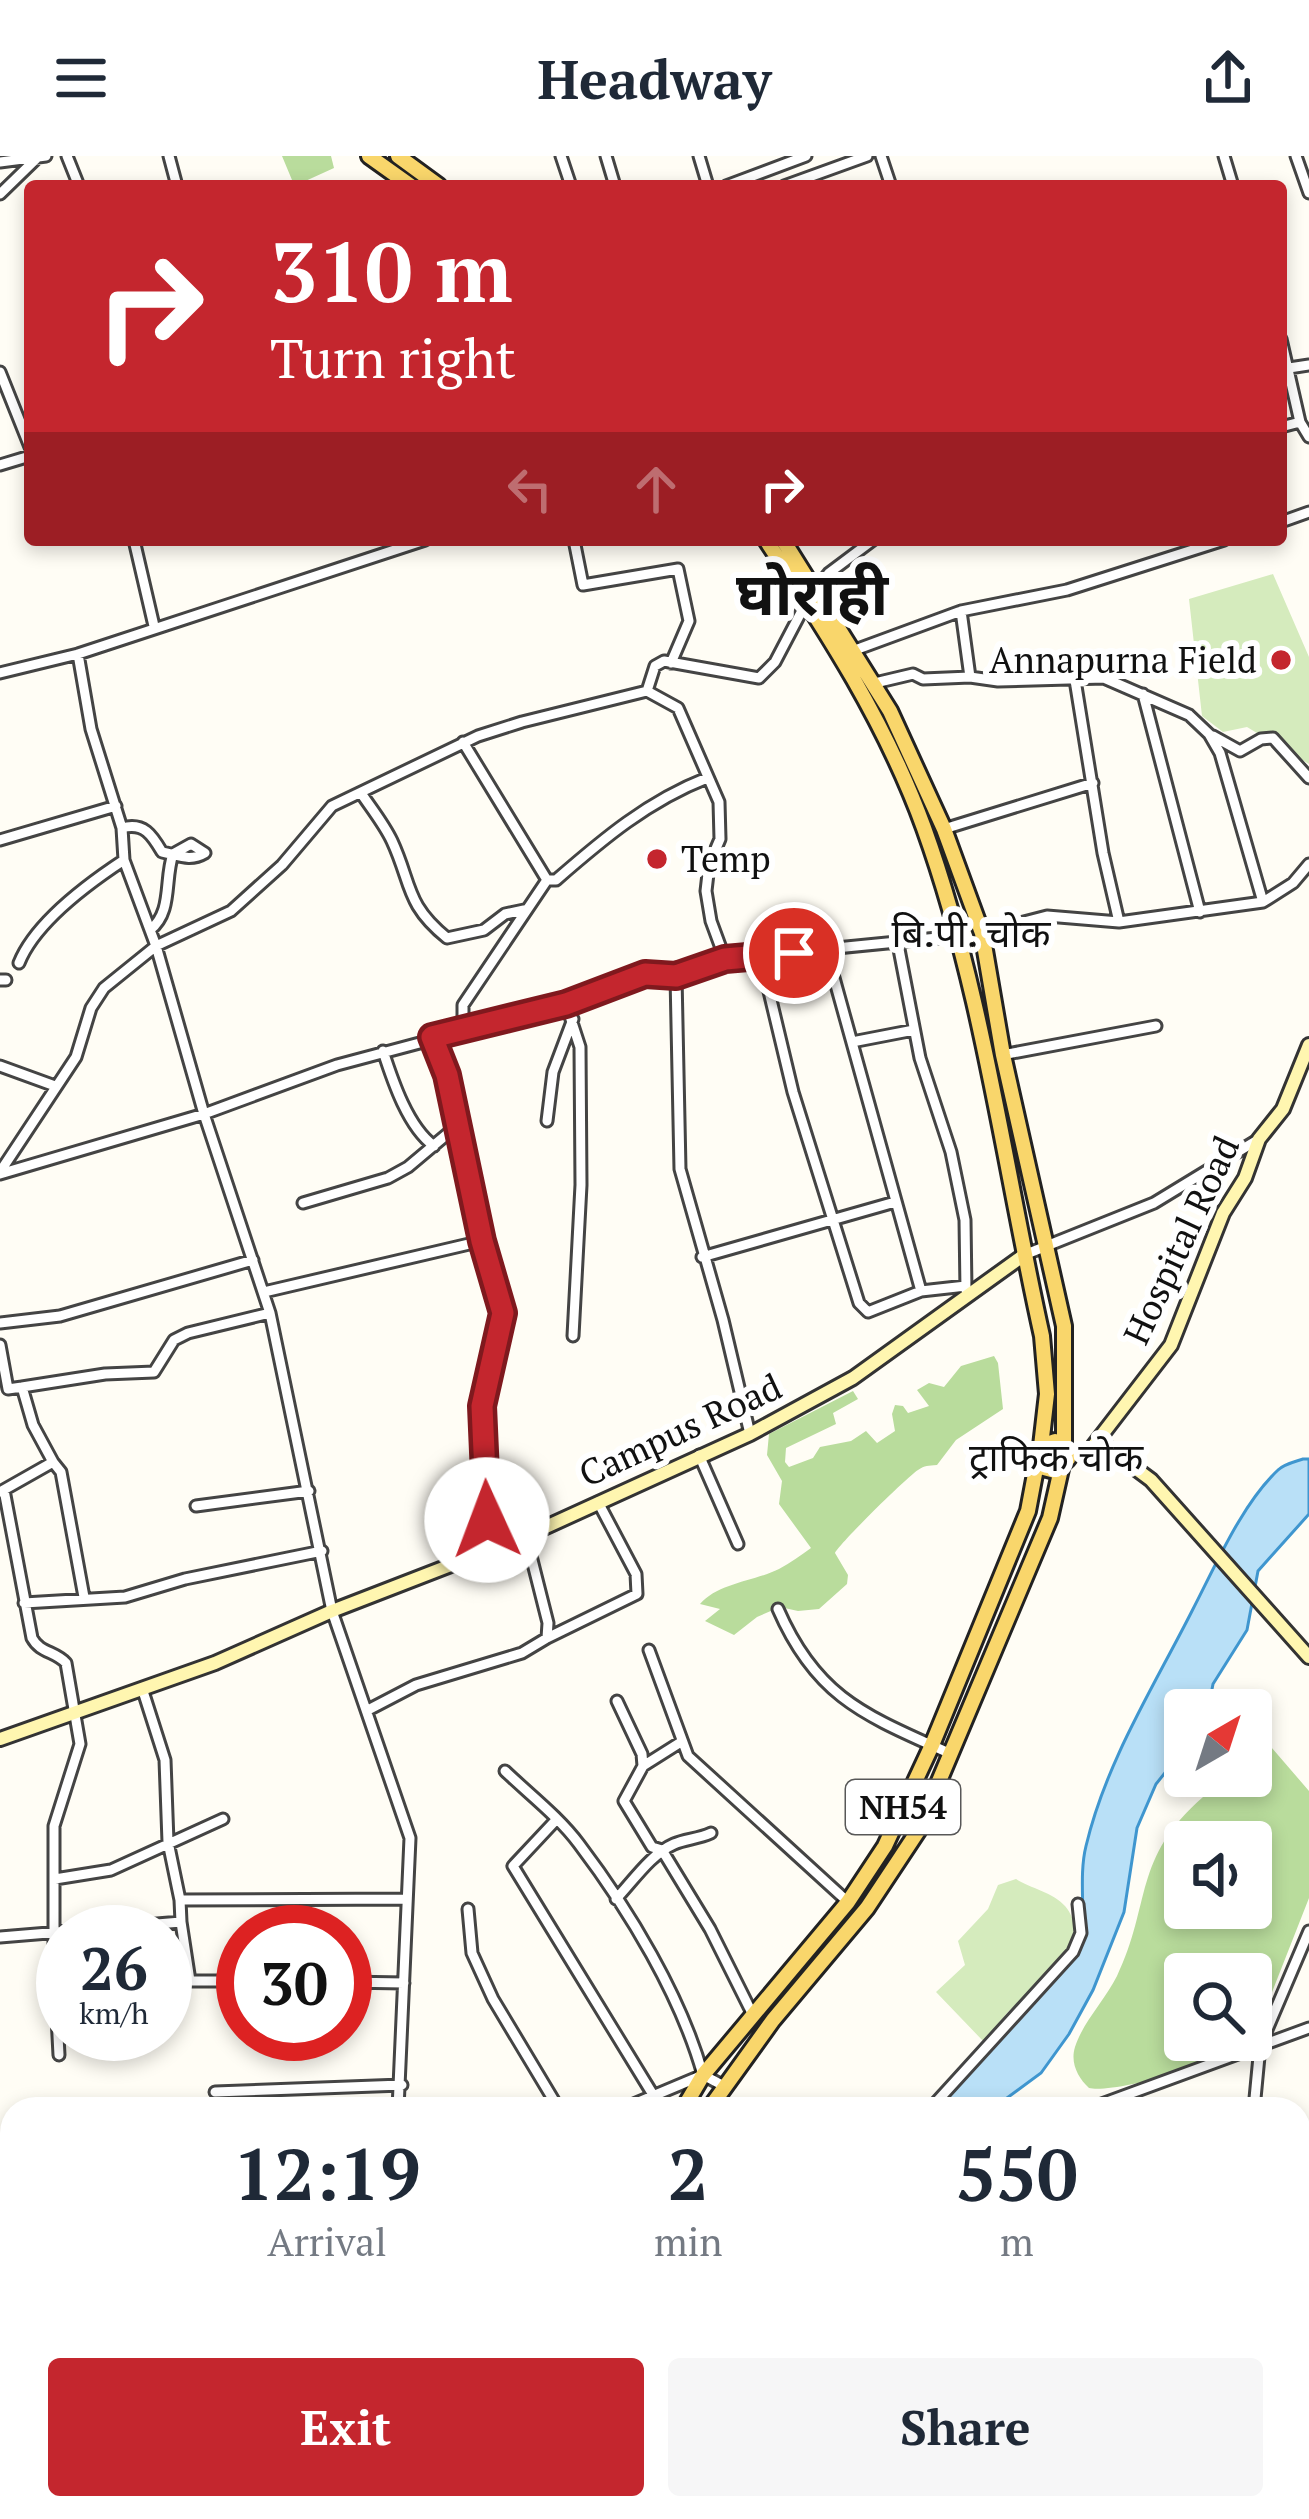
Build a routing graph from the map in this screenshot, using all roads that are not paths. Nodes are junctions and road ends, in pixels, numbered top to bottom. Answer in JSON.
{"nodes":[{"id":1,"x":369,"y":156,"type":"edge"},
{"id":2,"x":398,"y":156,"type":"edge"},
{"id":3,"x":867,"y":156,"type":"edge"},
{"id":4,"x":1296,"y":156,"type":"edge"},
{"id":5,"x":42,"y":157,"type":"edge"},
{"id":6,"x":801,"y":157,"type":"edge"},
{"id":7,"x":0,"y":162,"type":"edge"},
{"id":8,"x":403,"y":180,"type":"edge"},
{"id":9,"x":431,"y":180,"type":"edge"},
{"id":10,"x":742,"y":180,"type":"edge"},
{"id":11,"x":801,"y":180,"type":"edge"},
{"id":12,"x":1309,"y":193,"type":"edge"},
{"id":13,"x":0,"y":194,"type":"edge"},
{"id":14,"x":1287,"y":361,"type":"edge"},
{"id":15,"x":1309,"y":365,"type":"edge"},
{"id":16,"x":1289,"y":368,"type":"junction"},
{"id":17,"x":0,"y":372,"type":"edge"},
{"id":18,"x":1300,"y":422,"type":"junction"},
{"id":19,"x":1287,"y":426,"type":"edge"},
{"id":20,"x":24,"y":436,"type":"edge"},
{"id":21,"x":1309,"y":437,"type":"edge"},
{"id":22,"x":135,"y":546,"type":"edge"},
{"id":23,"x":406,"y":546,"type":"edge"},
{"id":24,"x":575,"y":546,"type":"edge"},
{"id":25,"x":771,"y":546,"type":"edge"},
{"id":26,"x":786,"y":546,"type":"edge"},
{"id":27,"x":865,"y":546,"type":"edge"},
{"id":28,"x":1205,"y":546,"type":"edge"},
{"id":29,"x":812,"y":595,"type":"junction"},
{"id":30,"x":961,"y":611,"type":"junction"},
{"id":31,"x":154,"y":626,"type":"junction"},
{"id":32,"x":855,"y":650,"type":"junction"},
{"id":33,"x":78,"y":654,"type":"junction"},
{"id":34,"x":671,"y":662,"type":"junction"},
{"id":35,"x":0,"y":673,"type":"edge"},
{"id":36,"x":970,"y":677,"type":"junction"},
{"id":37,"x":1075,"y":680,"type":"junction"},
{"id":38,"x":874,"y":683,"type":"junction"},
{"id":39,"x":647,"y":692,"type":"junction"},
{"id":40,"x":1143,"y":694,"type":"junction"},
{"id":41,"x":1209,"y":734,"type":"junction"},
{"id":42,"x":463,"y":742,"type":"junction"},
{"id":43,"x":707,"y":778,"type":"junction"},
{"id":44,"x":1309,"y":778,"type":"edge"},
{"id":45,"x":1093,"y":784,"type":"junction"},
{"id":46,"x":361,"y":793,"type":"junction"},
{"id":47,"x":116,"y":806,"type":"junction"},
{"id":48,"x":122,"y":828,"type":"junction"},
{"id":49,"x":944,"y":829,"type":"junction"},
{"id":50,"x":0,"y":840,"type":"edge"},
{"id":51,"x":124,"y":860,"type":"junction"},
{"id":52,"x":1307,"y":870,"type":"edge"},
{"id":53,"x":548,"y":880,"type":"junction"},
{"id":54,"x":1263,"y":902,"type":"junction"},
{"id":55,"x":524,"y":910,"type":"junction"},
{"id":56,"x":1200,"y":912,"type":"junction"},
{"id":57,"x":1119,"y":922,"type":"junction"},
{"id":58,"x":150,"y":930,"type":"junction"},
{"id":59,"x":981,"y":931,"type":"junction"},
{"id":60,"x":958,"y":936,"type":"junction"},
{"id":61,"x":898,"y":944,"type":"junction"},
{"id":62,"x":156,"y":946,"type":"junction"},
{"id":63,"x":826,"y":949,"type":"junction"},
{"id":64,"x":761,"y":958,"type":"junction"},
{"id":65,"x":725,"y":959,"type":"junction"},
{"id":66,"x":19,"y":963,"type":"dead end"},
{"id":67,"x":676,"y":976,"type":"junction"},
{"id":68,"x":566,"y":1004,"type":"junction"},
{"id":69,"x":574,"y":1019,"type":"junction"},
{"id":70,"x":1156,"y":1026,"type":"dead end"},
{"id":71,"x":463,"y":1029,"type":"junction"},
{"id":72,"x":914,"y":1030,"type":"junction"},
{"id":73,"x":432,"y":1037,"type":"junction"},
{"id":74,"x":851,"y":1042,"type":"junction"},
{"id":75,"x":1309,"y":1046,"type":"edge"},
{"id":76,"x":383,"y":1051,"type":"junction"},
{"id":77,"x":1003,"y":1054,"type":"junction"},
{"id":78,"x":986,"y":1059,"type":"junction"},
{"id":79,"x":0,"y":1066,"type":"edge"},
{"id":80,"x":55,"y":1086,"type":"junction"},
{"id":81,"x":204,"y":1114,"type":"junction"},
{"id":82,"x":548,"y":1121,"type":"dead end"},
{"id":83,"x":458,"y":1125,"type":"junction"},
{"id":84,"x":1259,"y":1139,"type":"junction"},
{"id":85,"x":434,"y":1146,"type":"junction"},
{"id":86,"x":0,"y":1173,"type":"edge"},
{"id":87,"x":896,"y":1202,"type":"junction"},
{"id":88,"x":303,"y":1203,"type":"dead end"},
{"id":89,"x":831,"y":1223,"type":"junction"},
{"id":90,"x":482,"y":1241,"type":"junction"},
{"id":91,"x":1046,"y":1247,"type":"junction"},
{"id":92,"x":1024,"y":1256,"type":"junction"},
{"id":93,"x":702,"y":1257,"type":"junction"},
{"id":94,"x":253,"y":1260,"type":"junction"},
{"id":95,"x":921,"y":1291,"type":"junction"},
{"id":96,"x":264,"y":1292,"type":"junction"},
{"id":97,"x":966,"y":1293,"type":"junction"},
{"id":98,"x":270,"y":1313,"type":"junction"},
{"id":99,"x":0,"y":1323,"type":"edge"},
{"id":100,"x":574,"y":1336,"type":"dead end"},
{"id":101,"x":0,"y":1345,"type":"edge"},
{"id":102,"x":22,"y":1387,"type":"junction"},
{"id":103,"x":4,"y":1390,"type":"edge"},
{"id":104,"x":751,"y":1434,"type":"junction"},
{"id":105,"x":1066,"y":1449,"type":"junction"},
{"id":106,"x":1091,"y":1449,"type":"junction"},
{"id":107,"x":1039,"y":1452,"type":"junction"},
{"id":108,"x":699,"y":1455,"type":"junction"},
{"id":109,"x":53,"y":1462,"type":"junction"},
{"id":110,"x":1061,"y":1469,"type":"junction"},
{"id":111,"x":2,"y":1491,"type":"edge"},
{"id":112,"x":309,"y":1491,"type":"junction"},
{"id":113,"x":598,"y":1502,"type":"junction"},
{"id":114,"x":196,"y":1506,"type":"dead end"},
{"id":115,"x":526,"y":1536,"type":"junction"},
{"id":116,"x":738,"y":1544,"type":"dead end"},
{"id":117,"x":322,"y":1550,"type":"junction"},
{"id":118,"x":489,"y":1551,"type":"junction"},
{"id":119,"x":84,"y":1597,"type":"junction"},
{"id":120,"x":24,"y":1603,"type":"junction"},
{"id":121,"x":778,"y":1609,"type":"dead end"},
{"id":122,"x":332,"y":1611,"type":"junction"},
{"id":123,"x":547,"y":1638,"type":"junction"},
{"id":124,"x":649,"y":1650,"type":"dead end"},
{"id":125,"x":1309,"y":1657,"type":"edge"},
{"id":126,"x":142,"y":1688,"type":"junction"},
{"id":127,"x":617,"y":1701,"type":"dead end"},
{"id":128,"x":368,"y":1710,"type":"junction"},
{"id":129,"x":74,"y":1713,"type":"junction"},
{"id":130,"x":0,"y":1739,"type":"edge"},
{"id":131,"x":681,"y":1742,"type":"junction"},
{"id":132,"x":932,"y":1745,"type":"junction"},
{"id":133,"x":951,"y":1754,"type":"junction"},
{"id":134,"x":643,"y":1766,"type":"junction"},
{"id":135,"x":505,"y":1771,"type":"dead end"},
{"id":136,"x":223,"y":1819,"type":"dead end"},
{"id":137,"x":556,"y":1820,"type":"junction"},
{"id":138,"x":711,"y":1834,"type":"dead end"},
{"id":139,"x":168,"y":1842,"type":"junction"},
{"id":140,"x":662,"y":1850,"type":"junction"},
{"id":141,"x":55,"y":1879,"type":"junction"},
{"id":142,"x":616,"y":1898,"type":"junction"},
{"id":143,"x":407,"y":1899,"type":"junction"},
{"id":144,"x":180,"y":1900,"type":"junction"},
{"id":145,"x":848,"y":1901,"type":"junction"},
{"id":146,"x":1078,"y":1904,"type":"dead end"},
{"id":147,"x":55,"y":1905,"type":"edge"},
{"id":148,"x":180,"y":1905,"type":"edge"},
{"id":149,"x":469,"y":1909,"type":"dead end"},
{"id":150,"x":1309,"y":1931,"type":"edge"},
{"id":151,"x":36,"y":1934,"type":"edge"},
{"id":152,"x":0,"y":1937,"type":"edge"},
{"id":153,"x":372,"y":1982,"type":"edge"},
{"id":154,"x":404,"y":1983,"type":"junction"},
{"id":155,"x":752,"y":2013,"type":"junction"},
{"id":156,"x":1272,"y":2018,"type":"edge"},
{"id":157,"x":1309,"y":2028,"type":"edge"},
{"id":158,"x":1272,"y":2042,"type":"edge"},
{"id":159,"x":1219,"y":2061,"type":"edge"},
{"id":160,"x":1259,"y":2061,"type":"edge"},
{"id":161,"x":703,"y":2075,"type":"junction"},
{"id":162,"x":401,"y":2085,"type":"junction"},
{"id":163,"x":724,"y":2086,"type":"junction"},
{"id":164,"x":215,"y":2092,"type":"dead end"},
{"id":165,"x":400,"y":2097,"type":"edge"},
{"id":166,"x":552,"y":2097,"type":"edge"},
{"id":167,"x":654,"y":2097,"type":"edge"},
{"id":168,"x":657,"y":2097,"type":"edge"},
{"id":169,"x":689,"y":2097,"type":"edge"},
{"id":170,"x":717,"y":2097,"type":"edge"},
{"id":171,"x":941,"y":2097,"type":"edge"},
{"id":172,"x":1121,"y":2097,"type":"edge"},
{"id":173,"x":1255,"y":2097,"type":"edge"}],
"edges":[{"from":1,"to":8,"type":"main road"},
{"from":2,"to":9,"type":"main road"},
{"from":3,"to":11,"type":"street"},
{"from":4,"to":12,"type":"street"},
{"from":5,"to":7,"type":"street"},
{"from":5,"to":13,"type":"street"},
{"from":6,"to":10,"type":"street"},
{"from":14,"to":16,"type":"street"},
{"from":15,"to":16,"type":"street"},
{"from":16,"to":18,"type":"street"},
{"from":17,"to":20,"type":"street"},
{"from":18,"to":19,"type":"street"},
{"from":18,"to":21,"type":"street"},
{"from":22,"to":31,"type":"street"},
{"from":23,"to":31,"type":"street"},
{"from":24,"to":34,"type":"street"},
{"from":25,"to":29,"type":"main road"},
{"from":26,"to":29,"type":"main road"},
{"from":27,"to":29,"type":"street"},
{"from":28,"to":30,"type":"street"},
{"from":29,"to":32,"type":"main road"},
{"from":29,"to":34,"type":"street"},
{"from":29,"to":60,"type":"main road"},
{"from":30,"to":32,"type":"street"},
{"from":30,"to":36,"type":"street"},
{"from":31,"to":33,"type":"street"},
{"from":32,"to":38,"type":"main road"},
{"from":33,"to":35,"type":"street"},
{"from":33,"to":47,"type":"street"},
{"from":34,"to":39,"type":"street"},
{"from":36,"to":37,"type":"street"},
{"from":36,"to":38,"type":"street"},
{"from":37,"to":40,"type":"street"},
{"from":37,"to":45,"type":"street"},
{"from":38,"to":49,"type":"main road"},
{"from":39,"to":42,"type":"street"},
{"from":39,"to":43,"type":"street"},
{"from":40,"to":41,"type":"street"},
{"from":40,"to":56,"type":"street"},
{"from":41,"to":44,"type":"street"},
{"from":41,"to":54,"type":"street"},
{"from":42,"to":46,"type":"street"},
{"from":42,"to":53,"type":"street"},
{"from":43,"to":53,"type":"street"},
{"from":43,"to":65,"type":"street"},
{"from":45,"to":49,"type":"street"},
{"from":45,"to":57,"type":"street"},
{"from":46,"to":55,"type":"street"},
{"from":46,"to":62,"type":"street"},
{"from":47,"to":48,"type":"street"},
{"from":47,"to":50,"type":"street"},
{"from":48,"to":51,"type":"street"},
{"from":48,"to":58,"type":"street"},
{"from":49,"to":59,"type":"main road"},
{"from":51,"to":58,"type":"street"},
{"from":51,"to":66,"type":"street"},
{"from":52,"to":54,"type":"street"},
{"from":53,"to":55,"type":"street"},
{"from":54,"to":56,"type":"street"},
{"from":55,"to":71,"type":"street"},
{"from":56,"to":57,"type":"street"},
{"from":57,"to":59,"type":"street"},
{"from":58,"to":62,"type":"street"},
{"from":59,"to":60,"type":"main road"},
{"from":59,"to":77,"type":"main road"},
{"from":60,"to":61,"type":"street"},
{"from":60,"to":78,"type":"main road"},
{"from":61,"to":63,"type":"street"},
{"from":61,"to":72,"type":"street"},
{"from":62,"to":80,"type":"street"},
{"from":62,"to":81,"type":"street"},
{"from":63,"to":64,"type":"street"},
{"from":63,"to":74,"type":"street"},
{"from":64,"to":65,"type":"street"},
{"from":64,"to":89,"type":"street"},
{"from":65,"to":67,"type":"street"},
{"from":67,"to":68,"type":"street"},
{"from":67,"to":93,"type":"street"},
{"from":68,"to":69,"type":"street"},
{"from":68,"to":71,"type":"street"},
{"from":69,"to":82,"type":"street"},
{"from":69,"to":100,"type":"street"},
{"from":70,"to":77,"type":"street"},
{"from":71,"to":73,"type":"street"},
{"from":72,"to":74,"type":"street"},
{"from":72,"to":97,"type":"street"},
{"from":73,"to":76,"type":"street"},
{"from":73,"to":83,"type":"street"},
{"from":74,"to":87,"type":"street"},
{"from":75,"to":84,"type":"street","name":"Hospital Road"},
{"from":76,"to":81,"type":"street"},
{"from":76,"to":85,"type":"street"},
{"from":77,"to":78,"type":"street"},
{"from":77,"to":91,"type":"main road"},
{"from":78,"to":92,"type":"main road"},
{"from":79,"to":80,"type":"street"},
{"from":80,"to":86,"type":"street"},
{"from":81,"to":86,"type":"street"},
{"from":81,"to":94,"type":"street"},
{"from":83,"to":85,"type":"street"},
{"from":83,"to":90,"type":"street"},
{"from":84,"to":91,"type":"street"},
{"from":84,"to":106,"type":"street","name":"Hospital Road"},
{"from":85,"to":88,"type":"street"},
{"from":87,"to":89,"type":"street"},
{"from":87,"to":95,"type":"street"},
{"from":89,"to":93,"type":"street"},
{"from":89,"to":95,"type":"street"},
{"from":90,"to":96,"type":"street"},
{"from":90,"to":118,"type":"street"},
{"from":91,"to":92,"type":"street"},
{"from":91,"to":105,"type":"main road"},
{"from":92,"to":97,"type":"street","name":"Campus Road"},
{"from":92,"to":107,"type":"main road"},
{"from":93,"to":104,"type":"street"},
{"from":94,"to":96,"type":"street"},
{"from":94,"to":99,"type":"street"},
{"from":95,"to":97,"type":"street"},
{"from":96,"to":98,"type":"street"},
{"from":97,"to":104,"type":"street","name":"Campus Road"},
{"from":98,"to":102,"type":"street"},
{"from":98,"to":112,"type":"street"},
{"from":101,"to":103,"type":"street"},
{"from":102,"to":103,"type":"street"},
{"from":102,"to":109,"type":"street"},
{"from":104,"to":108,"type":"street","name":"Campus Road"},
{"from":105,"to":106,"type":"street"},
{"from":105,"to":107,"type":"main road"},
{"from":105,"to":110,"type":"main road"},
{"from":106,"to":125,"type":"street"},
{"from":107,"to":110,"type":"main road"},
{"from":107,"to":132,"type":"main road","number":"NH54"},
{"from":108,"to":113,"type":"street","name":"Campus Road"},
{"from":108,"to":116,"type":"street"},
{"from":109,"to":111,"type":"street"},
{"from":109,"to":119,"type":"street"},
{"from":110,"to":133,"type":"main road","number":"NH54"},
{"from":111,"to":120,"type":"street"},
{"from":112,"to":114,"type":"street"},
{"from":112,"to":117,"type":"street"},
{"from":113,"to":115,"type":"street","name":"Campus Road"},
{"from":113,"to":123,"type":"street"},
{"from":115,"to":118,"type":"street","name":"Campus Road"},
{"from":115,"to":123,"type":"street"},
{"from":117,"to":119,"type":"street"},
{"from":117,"to":122,"type":"street"},
{"from":118,"to":122,"type":"street","name":"Campus Road"},
{"from":119,"to":120,"type":"street"},
{"from":120,"to":129,"type":"street"},
{"from":121,"to":132,"type":"street"},
{"from":122,"to":126,"type":"street","name":"Campus Road"},
{"from":122,"to":128,"type":"street"},
{"from":123,"to":128,"type":"street"},
{"from":124,"to":131,"type":"street"},
{"from":126,"to":129,"type":"street","name":"Campus Road"},
{"from":126,"to":139,"type":"street"},
{"from":127,"to":134,"type":"street"},
{"from":128,"to":143,"type":"street"},
{"from":129,"to":130,"type":"street","name":"Campus Road"},
{"from":129,"to":141,"type":"street"},
{"from":131,"to":134,"type":"street"},
{"from":131,"to":145,"type":"street"},
{"from":132,"to":133,"type":"street"},
{"from":132,"to":145,"type":"main road","number":"NH54"},
{"from":133,"to":163,"type":"main road","number":"NH54"},
{"from":134,"to":140,"type":"street"},
{"from":135,"to":137,"type":"street"},
{"from":136,"to":139,"type":"street"},
{"from":137,"to":142,"type":"street"},
{"from":137,"to":167,"type":"street"},
{"from":138,"to":140,"type":"street"},
{"from":139,"to":141,"type":"street"},
{"from":139,"to":144,"type":"street"},
{"from":140,"to":142,"type":"street"},
{"from":140,"to":155,"type":"street"},
{"from":141,"to":147,"type":"street"},
{"from":142,"to":161,"type":"street"},
{"from":143,"to":144,"type":"street"},
{"from":143,"to":154,"type":"street"},
{"from":144,"to":148,"type":"street"},
{"from":145,"to":155,"type":"main road","number":"NH54"},
{"from":146,"to":171,"type":"street"},
{"from":149,"to":166,"type":"street"},
{"from":150,"to":156,"type":"street"},
{"from":151,"to":152,"type":"street"},
{"from":153,"to":154,"type":"street"},
{"from":154,"to":162,"type":"street"},
{"from":155,"to":161,"type":"main road","number":"NH54"},
{"from":157,"to":158,"type":"street"},
{"from":159,"to":172,"type":"street"},
{"from":160,"to":173,"type":"street"},
{"from":161,"to":163,"type":"street"},
{"from":161,"to":168,"type":"street"},
{"from":161,"to":169,"type":"main road","number":"NH54"},
{"from":162,"to":164,"type":"street"},
{"from":162,"to":165,"type":"street"},
{"from":163,"to":170,"type":"main road","number":"NH54"}]}
